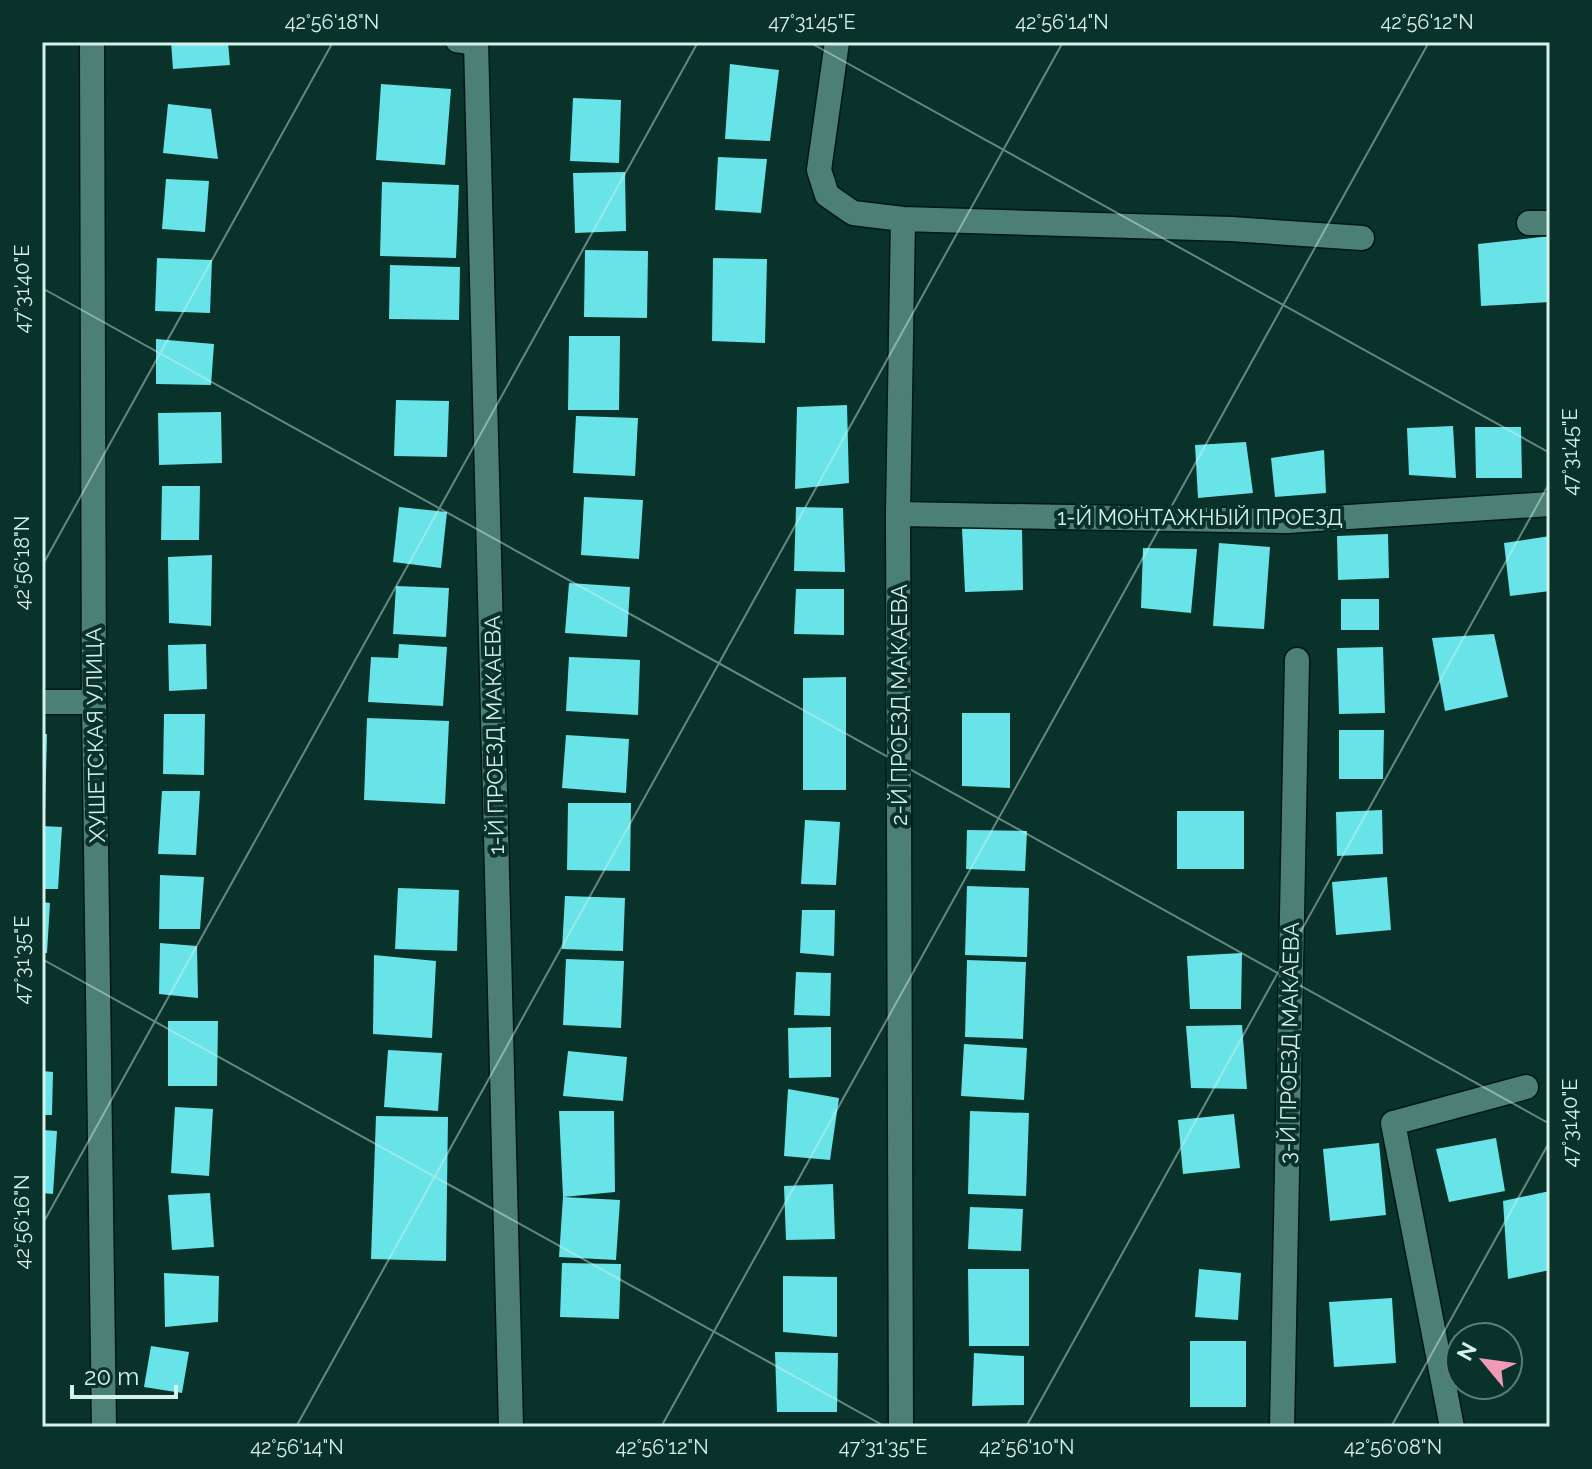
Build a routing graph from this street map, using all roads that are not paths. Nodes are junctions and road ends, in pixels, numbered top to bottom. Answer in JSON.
{"nodes":[{"id":1,"x":92,"y":42,"type":"edge"},
{"id":2,"x":837,"y":42,"type":"edge"},
{"id":3,"x":469,"y":43,"type":"edge"},
{"id":4,"x":903,"y":219,"type":"junction"},
{"id":5,"x":1362,"y":238,"type":"dead end"},
{"id":6,"x":1550,"y":504,"type":"edge"},
{"id":7,"x":898,"y":514,"type":"junction"},
{"id":8,"x":1297,"y":660,"type":"dead end"},
{"id":9,"x":42,"y":702,"type":"edge"},
{"id":10,"x":94,"y":702,"type":"junction"},
{"id":11,"x":1526,"y":1087,"type":"dead end"},
{"id":12,"x":104,"y":1427,"type":"edge"},
{"id":13,"x":511,"y":1427,"type":"edge"},
{"id":14,"x":901,"y":1427,"type":"edge"},
{"id":15,"x":1282,"y":1427,"type":"edge"},
{"id":16,"x":1452,"y":1427,"type":"edge"}],
"edges":[{"from":1,"to":10,"type":"street","name":"ХУШЕТСКАЯ УЛИЦА"},
{"from":2,"to":4,"type":"street"},
{"from":3,"to":13,"type":"street","name":"1-Й ПРОЕЗД МАКАЕВА"},
{"from":4,"to":5,"type":"street"},
{"from":4,"to":7,"type":"street","name":"2-Й ПРОЕЗД МАКАЕВА"},
{"from":6,"to":7,"type":"street","name":"1-Й МОНТАЖНЫЙ ПРОЕЗД"},
{"from":7,"to":14,"type":"street","name":"2-Й ПРОЕЗД МАКАЕВА"},
{"from":8,"to":15,"type":"street","name":"3-Й ПРОЕЗД МАКАЕВА"},
{"from":9,"to":10,"type":"street"},
{"from":10,"to":12,"type":"street","name":"ХУШЕТСКАЯ УЛИЦА"},
{"from":11,"to":16,"type":"street"}]}
